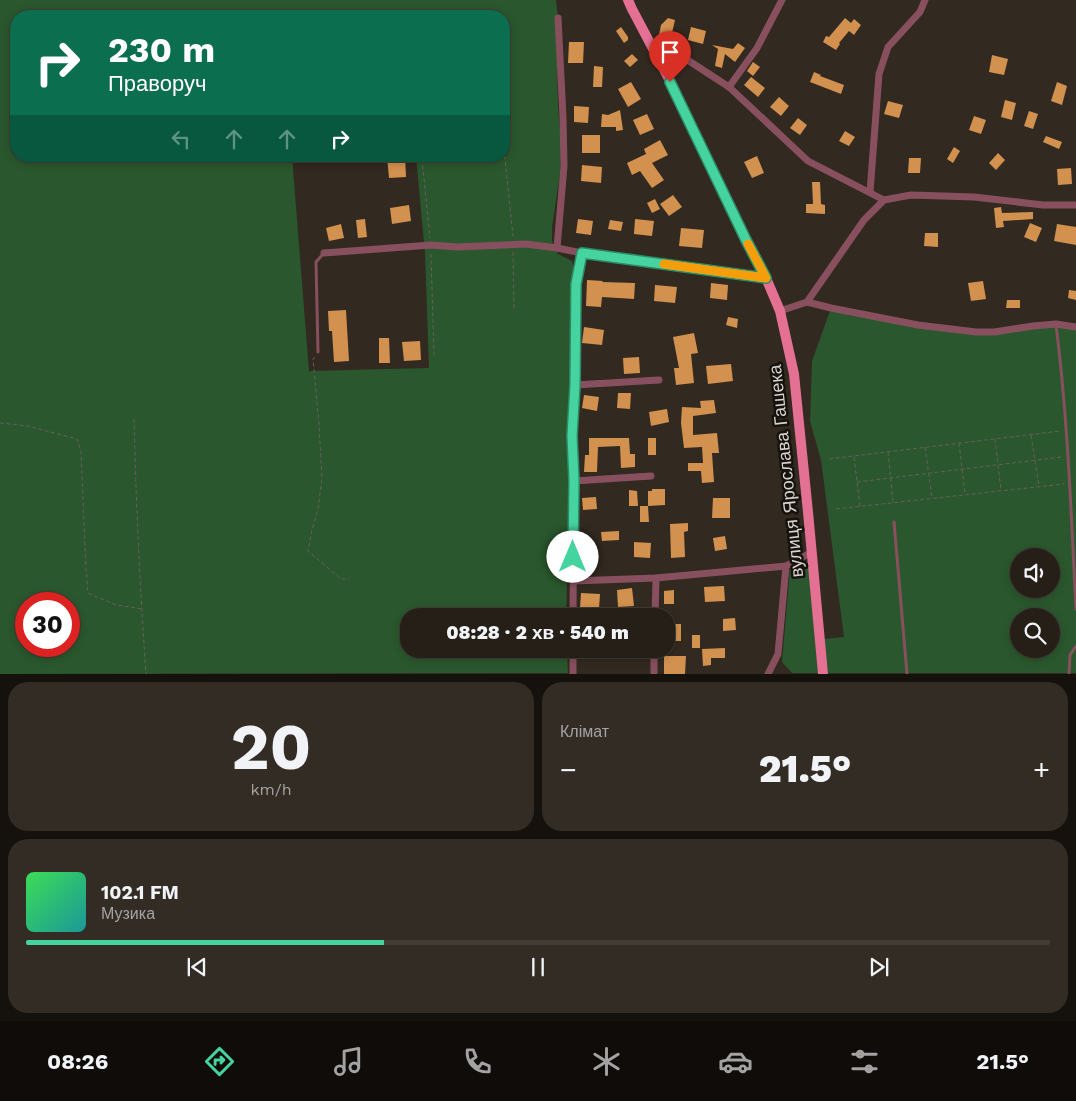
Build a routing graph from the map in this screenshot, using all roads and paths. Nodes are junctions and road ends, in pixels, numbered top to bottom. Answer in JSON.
{"nodes":[{"id":1,"x":628,"y":0,"type":"edge"},
{"id":2,"x":782,"y":0,"type":"edge"},
{"id":3,"x":925,"y":0,"type":"edge"},
{"id":4,"x":558,"y":18,"type":"dead end"},
{"id":5,"x":655,"y":54,"type":"junction"},
{"id":6,"x":729,"y":87,"type":"junction"},
{"id":7,"x":422,"y":162,"type":"edge"},
{"id":8,"x":505,"y":162,"type":"edge"},
{"id":9,"x":870,"y":192,"type":"junction"},
{"id":10,"x":884,"y":200,"type":"junction"},
{"id":11,"x":1076,"y":206,"type":"edge"},
{"id":12,"x":513,"y":244,"type":"junction"},
{"id":13,"x":431,"y":245,"type":"junction"},
{"id":14,"x":557,"y":248,"type":"junction"},
{"id":15,"x":324,"y":253,"type":"joint"},
{"id":16,"x":582,"y":253,"type":"junction"},
{"id":17,"x":766,"y":278,"type":"junction"},
{"id":18,"x":807,"y":302,"type":"junction"},
{"id":19,"x":514,"y":311,"type":"dead end"},
{"id":20,"x":780,"y":311,"type":"junction"},
{"id":21,"x":1056,"y":324,"type":"junction"},
{"id":22,"x":1076,"y":327,"type":"edge"},
{"id":23,"x":318,"y":352,"type":"joint"},
{"id":24,"x":434,"y":357,"type":"dead end"},
{"id":25,"x":659,"y":380,"type":"dead end"},
{"id":26,"x":575,"y":385,"type":"junction"},
{"id":27,"x":134,"y":419,"type":"dead end"},
{"id":28,"x":0,"y":423,"type":"edge"},
{"id":29,"x":1066,"y":430,"type":"junction"},
{"id":30,"x":1031,"y":435,"type":"junction"},
{"id":31,"x":995,"y":439,"type":"junction"},
{"id":32,"x":959,"y":443,"type":"junction"},
{"id":33,"x":925,"y":448,"type":"junction"},
{"id":34,"x":888,"y":452,"type":"junction"},
{"id":35,"x":854,"y":456,"type":"junction"},
{"id":36,"x":1068,"y":456,"type":"junction"},
{"id":37,"x":830,"y":459,"type":"dead end"},
{"id":38,"x":1035,"y":461,"type":"junction"},
{"id":39,"x":997,"y":465,"type":"junction"},
{"id":40,"x":962,"y":469,"type":"junction"},
{"id":41,"x":928,"y":474,"type":"junction"},
{"id":42,"x":651,"y":476,"type":"dead end"},
{"id":43,"x":891,"y":478,"type":"junction"},
{"id":44,"x":574,"y":480,"type":"junction"},
{"id":45,"x":857,"y":482,"type":"junction"},
{"id":46,"x":1070,"y":484,"type":"junction"},
{"id":47,"x":1039,"y":487,"type":"junction"},
{"id":48,"x":1001,"y":491,"type":"junction"},
{"id":49,"x":965,"y":495,"type":"junction"},
{"id":50,"x":932,"y":498,"type":"junction"},
{"id":51,"x":893,"y":503,"type":"junction"},
{"id":52,"x":860,"y":506,"type":"junction"},
{"id":53,"x":836,"y":509,"type":"dead end"},
{"id":54,"x":894,"y":522,"type":"dead end"},
{"id":55,"x":812,"y":552,"type":"junction"},
{"id":56,"x":786,"y":566,"type":"junction"},
{"id":57,"x":656,"y":578,"type":"junction"},
{"id":58,"x":349,"y":579,"type":"dead end"},
{"id":59,"x":573,"y":581,"type":"junction"},
{"id":60,"x":573,"y":608,"type":"edge"},
{"id":61,"x":655,"y":608,"type":"edge"},
{"id":62,"x":142,"y":609,"type":"junction"},
{"id":63,"x":1076,"y":609,"type":"edge"},
{"id":64,"x":1076,"y":646,"type":"edge"},
{"id":65,"x":573,"y":658,"type":"edge"},
{"id":66,"x":654,"y":658,"type":"edge"},
{"id":67,"x":146,"y":674,"type":"edge"},
{"id":68,"x":573,"y":674,"type":"edge"},
{"id":69,"x":654,"y":674,"type":"edge"},
{"id":70,"x":768,"y":674,"type":"edge"},
{"id":71,"x":822,"y":674,"type":"edge"},
{"id":72,"x":907,"y":674,"type":"edge"},
{"id":73,"x":1069,"y":674,"type":"edge"}],
"edges":[{"from":1,"to":5,"type":"main road","name":"вулиця Ярослава Гашека"},
{"from":2,"to":6,"type":"street"},
{"from":3,"to":9,"type":"street"},
{"from":4,"to":14,"type":"street"},
{"from":5,"to":6,"type":"street"},
{"from":5,"to":17,"type":"main road","name":"вулиця Ярослава Гашека"},
{"from":6,"to":9,"type":"street"},
{"from":7,"to":13,"type":"path"},
{"from":8,"to":12,"type":"path"},
{"from":9,"to":10,"type":"street"},
{"from":10,"to":11,"type":"street"},
{"from":10,"to":18,"type":"street"},
{"from":12,"to":13,"type":"street"},
{"from":12,"to":14,"type":"street"},
{"from":12,"to":19,"type":"path"},
{"from":13,"to":15,"type":"street"},
{"from":13,"to":24,"type":"path"},
{"from":14,"to":16,"type":"street"},
{"from":15,"to":23,"type":"lane"},
{"from":16,"to":17,"type":"street"},
{"from":16,"to":26,"type":"street"},
{"from":17,"to":20,"type":"main road","name":"вулиця Ярослава Гашека"},
{"from":18,"to":20,"type":"street"},
{"from":18,"to":21,"type":"street"},
{"from":20,"to":55,"type":"main road","name":"вулиця Ярослава Гашека"},
{"from":21,"to":22,"type":"street"},
{"from":21,"to":29,"type":"lane"},
{"from":23,"to":58,"type":"path"},
{"from":25,"to":26,"type":"street"},
{"from":26,"to":44,"type":"street"},
{"from":27,"to":62,"type":"path"},
{"from":28,"to":62,"type":"path"},
{"from":29,"to":30,"type":"path"},
{"from":29,"to":36,"type":"lane"},
{"from":30,"to":31,"type":"path"},
{"from":30,"to":38,"type":"path"},
{"from":31,"to":32,"type":"path"},
{"from":31,"to":39,"type":"path"},
{"from":32,"to":33,"type":"path"},
{"from":32,"to":40,"type":"path"},
{"from":33,"to":34,"type":"path"},
{"from":33,"to":41,"type":"path"},
{"from":34,"to":35,"type":"path"},
{"from":34,"to":43,"type":"path"},
{"from":35,"to":37,"type":"path"},
{"from":35,"to":45,"type":"path"},
{"from":36,"to":38,"type":"path"},
{"from":36,"to":46,"type":"lane"},
{"from":38,"to":39,"type":"path"},
{"from":38,"to":47,"type":"path"},
{"from":39,"to":40,"type":"path"},
{"from":39,"to":48,"type":"path"},
{"from":40,"to":41,"type":"path"},
{"from":40,"to":49,"type":"path"},
{"from":41,"to":43,"type":"path"},
{"from":41,"to":50,"type":"path"},
{"from":42,"to":44,"type":"street"},
{"from":43,"to":45,"type":"path"},
{"from":43,"to":51,"type":"path"},
{"from":44,"to":59,"type":"street"},
{"from":45,"to":52,"type":"path"},
{"from":46,"to":47,"type":"path"},
{"from":46,"to":63,"type":"lane"},
{"from":47,"to":48,"type":"path"},
{"from":48,"to":49,"type":"path"},
{"from":49,"to":50,"type":"path"},
{"from":50,"to":51,"type":"path"},
{"from":51,"to":52,"type":"path"},
{"from":52,"to":53,"type":"path"},
{"from":54,"to":72,"type":"lane"},
{"from":55,"to":56,"type":"street"},
{"from":55,"to":71,"type":"main road","name":"вулиця Ярослава Гашека"},
{"from":56,"to":57,"type":"street"},
{"from":56,"to":70,"type":"street"},
{"from":57,"to":59,"type":"street"},
{"from":57,"to":61,"type":"street"},
{"from":59,"to":60,"type":"street"},
{"from":62,"to":67,"type":"path"},
{"from":64,"to":73,"type":"lane"},
{"from":65,"to":68,"type":"street"},
{"from":66,"to":69,"type":"street"}]}
